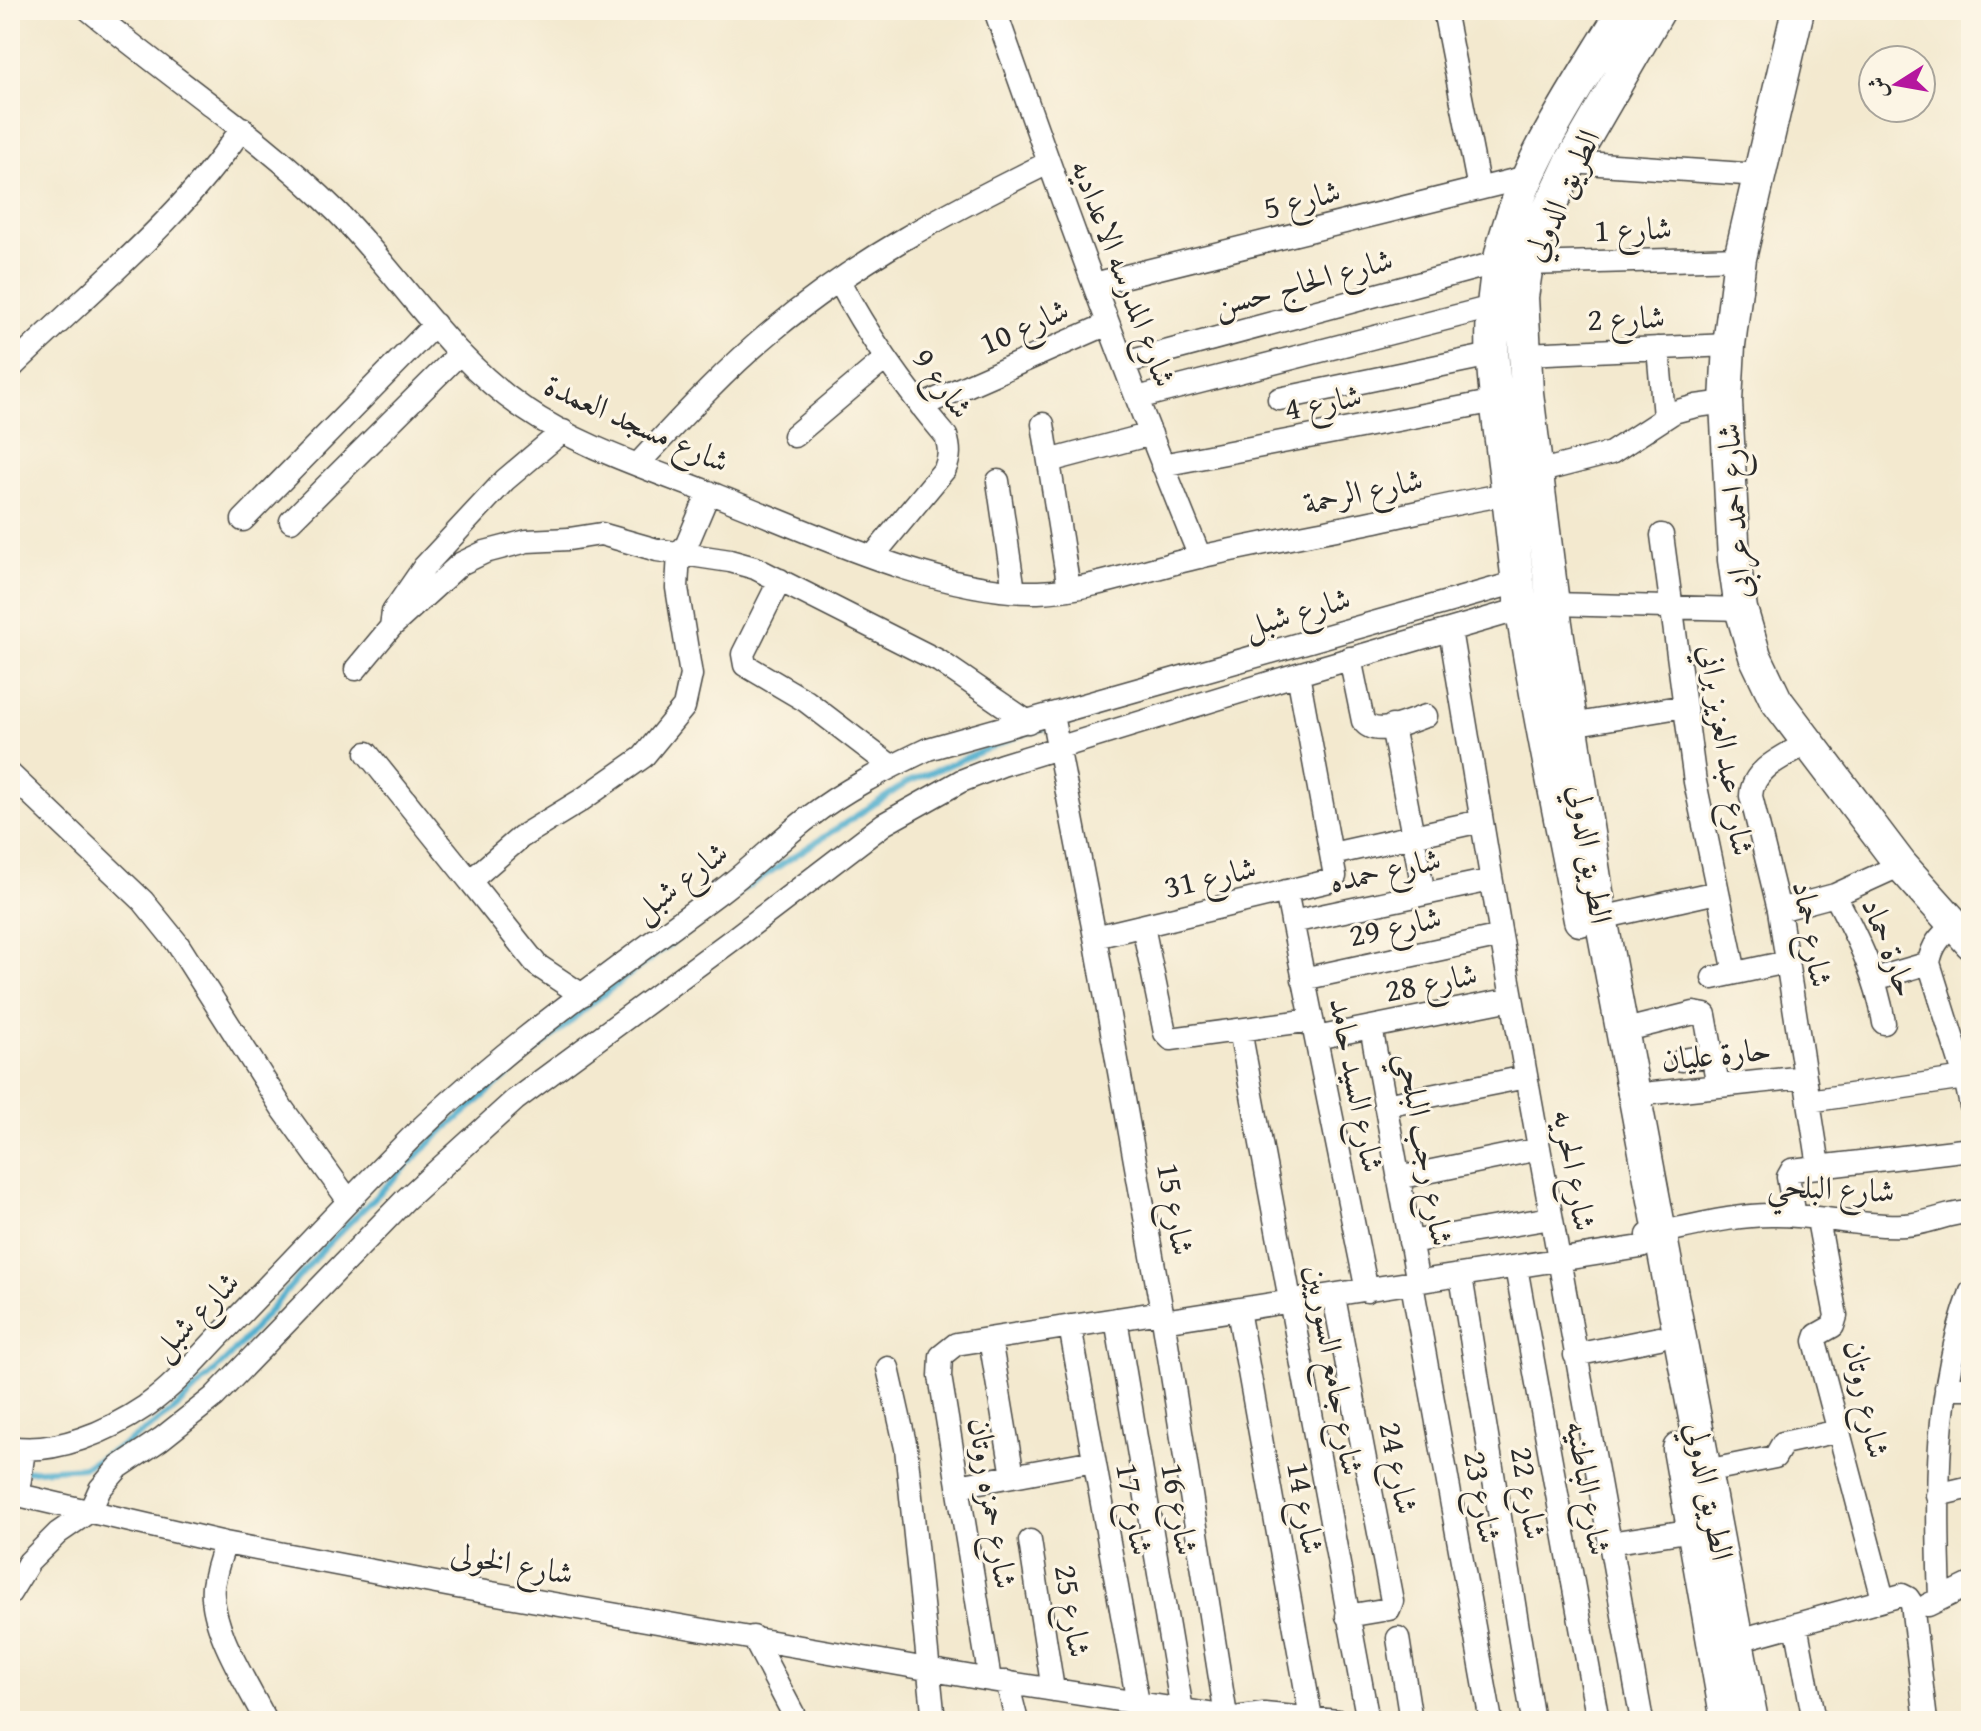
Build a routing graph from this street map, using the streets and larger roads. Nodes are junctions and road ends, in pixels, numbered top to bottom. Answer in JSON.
{"nodes":[{"id":1,"x":89,"y":10,"type":"edge"},
{"id":2,"x":995,"y":10,"type":"edge"},
{"id":3,"x":1444,"y":10,"type":"edge"},
{"id":4,"x":1624,"y":10,"type":"edge"},
{"id":5,"x":1659,"y":10,"type":"edge"},
{"id":6,"x":1798,"y":10,"type":"edge"},
{"id":7,"x":242,"y":128,"type":"junction"},
{"id":8,"x":1571,"y":162,"type":"junction"},
{"id":9,"x":1048,"y":163,"type":"junction"},
{"id":10,"x":1759,"y":175,"type":"junction"},
{"id":11,"x":1527,"y":177,"type":"junction"},
{"id":12,"x":1479,"y":189,"type":"junction"},
{"id":13,"x":1740,"y":258,"type":"junction"},
{"id":14,"x":1513,"y":263,"type":"junction"},
{"id":15,"x":839,"y":281,"type":"junction"},
{"id":16,"x":1094,"y":284,"type":"junction"},
{"id":17,"x":1492,"y":307,"type":"junction"},
{"id":18,"x":435,"y":324,"type":"junction"},
{"id":19,"x":1108,"y":324,"type":"junction"},
{"id":20,"x":1729,"y":345,"type":"junction"},
{"id":21,"x":1658,"y":348,"type":"junction"},
{"id":22,"x":460,"y":353,"type":"junction"},
{"id":23,"x":1525,"y":354,"type":"junction"},
{"id":24,"x":1491,"y":355,"type":"junction"},
{"id":25,"x":885,"y":359,"type":"junction"},
{"id":26,"x":1124,"y":363,"type":"junction"},
{"id":27,"x":10,"y":369,"type":"edge"},
{"id":28,"x":1137,"y":398,"type":"junction"},
{"id":29,"x":1279,"y":399,"type":"dead end"},
{"id":30,"x":1496,"y":401,"type":"junction"},
{"id":31,"x":1726,"y":402,"type":"junction"},
{"id":32,"x":921,"y":406,"type":"junction"},
{"id":33,"x":1664,"y":417,"type":"junction"},
{"id":34,"x":1043,"y":424,"type":"dead end"},
{"id":35,"x":563,"y":431,"type":"junction"},
{"id":36,"x":1151,"y":434,"type":"junction"},
{"id":37,"x":794,"y":436,"type":"dead end"},
{"id":38,"x":1049,"y":461,"type":"junction"},
{"id":39,"x":638,"y":464,"type":"junction"},
{"id":40,"x":1162,"y":465,"type":"junction"},
{"id":41,"x":998,"y":481,"type":"dead end"},
{"id":42,"x":1528,"y":485,"type":"junction"},
{"id":43,"x":709,"y":492,"type":"junction"},
{"id":44,"x":243,"y":520,"type":"dead end"},
{"id":45,"x":291,"y":521,"type":"dead end"},
{"id":46,"x":1662,"y":535,"type":"dead end"},
{"id":47,"x":679,"y":553,"type":"junction"},
{"id":48,"x":873,"y":556,"type":"junction"},
{"id":49,"x":1200,"y":557,"type":"junction"},
{"id":50,"x":780,"y":580,"type":"junction"},
{"id":51,"x":1069,"y":589,"type":"junction"},
{"id":52,"x":1014,"y":591,"type":"junction"},
{"id":53,"x":1520,"y":596,"type":"junction"},
{"id":54,"x":1553,"y":604,"type":"junction"},
{"id":55,"x":1674,"y":607,"type":"junction"},
{"id":56,"x":1741,"y":609,"type":"junction"},
{"id":57,"x":391,"y":627,"type":"junction"},
{"id":58,"x":1450,"y":630,"type":"junction"},
{"id":59,"x":1350,"y":658,"type":"junction"},
{"id":60,"x":356,"y":669,"type":"dead end"},
{"id":61,"x":1298,"y":674,"type":"junction"},
{"id":62,"x":1685,"y":706,"type":"junction"},
{"id":63,"x":1052,"y":715,"type":"junction"},
{"id":64,"x":1426,"y":716,"type":"dead end"},
{"id":65,"x":1028,"y":722,"type":"junction"},
{"id":66,"x":1571,"y":725,"type":"junction"},
{"id":67,"x":1392,"y":726,"type":"junction"},
{"id":68,"x":1807,"y":743,"type":"junction"},
{"id":69,"x":1057,"y":749,"type":"junction"},
{"id":70,"x":367,"y":753,"type":"dead end"},
{"id":71,"x":891,"y":766,"type":"junction"},
{"id":72,"x":10,"y":774,"type":"edge"},
{"id":73,"x":1481,"y":821,"type":"junction"},
{"id":74,"x":1413,"y":836,"type":"junction"},
{"id":75,"x":1334,"y":864,"type":"junction"},
{"id":76,"x":1901,"y":865,"type":"junction"},
{"id":77,"x":1491,"y":880,"type":"junction"},
{"id":78,"x":470,"y":881,"type":"junction"},
{"id":79,"x":1286,"y":891,"type":"junction"},
{"id":80,"x":1717,"y":892,"type":"junction"},
{"id":81,"x":1424,"y":894,"type":"junction"},
{"id":82,"x":1835,"y":895,"type":"junction"},
{"id":83,"x":1779,"y":910,"type":"junction"},
{"id":84,"x":1601,"y":918,"type":"junction"},
{"id":85,"x":1292,"y":922,"type":"junction"},
{"id":86,"x":1143,"y":926,"type":"junction"},
{"id":87,"x":1962,"y":934,"type":"edge"},
{"id":88,"x":1501,"y":936,"type":"junction"},
{"id":89,"x":1095,"y":937,"type":"junction"},
{"id":90,"x":1787,"y":962,"type":"junction"},
{"id":91,"x":1929,"y":963,"type":"junction"},
{"id":92,"x":1303,"y":979,"type":"junction"},
{"id":93,"x":1875,"y":979,"type":"junction"},
{"id":94,"x":582,"y":995,"type":"junction"},
{"id":95,"x":1512,"y":999,"type":"junction"},
{"id":96,"x":1884,"y":1023,"type":"dead end"},
{"id":97,"x":1371,"y":1027,"type":"junction"},
{"id":98,"x":1314,"y":1029,"type":"junction"},
{"id":99,"x":1240,"y":1030,"type":"junction"},
{"id":100,"x":1622,"y":1031,"type":"junction"},
{"id":101,"x":1963,"y":1044,"type":"edge"},
{"id":102,"x":1713,"y":1055,"type":"junction"},
{"id":103,"x":1682,"y":1060,"type":"dead end"},
{"id":104,"x":1526,"y":1077,"type":"junction"},
{"id":105,"x":1805,"y":1077,"type":"junction"},
{"id":106,"x":1965,"y":1078,"type":"junction"},
{"id":107,"x":1718,"y":1086,"type":"junction"},
{"id":108,"x":1634,"y":1095,"type":"junction"},
{"id":109,"x":1809,"y":1101,"type":"junction"},
{"id":110,"x":1385,"y":1105,"type":"junction"},
{"id":111,"x":1971,"y":1106,"type":"edge"},
{"id":112,"x":1539,"y":1149,"type":"junction"},
{"id":113,"x":1971,"y":1149,"type":"edge"},
{"id":114,"x":1819,"y":1166,"type":"junction"},
{"id":115,"x":1398,"y":1178,"type":"junction"},
{"id":116,"x":349,"y":1201,"type":"junction"},
{"id":117,"x":1971,"y":1212,"type":"edge"},
{"id":118,"x":1795,"y":1216,"type":"junction"},
{"id":119,"x":1551,"y":1218,"type":"junction"},
{"id":120,"x":1818,"y":1220,"type":"junction"},
{"id":121,"x":1647,"y":1239,"type":"junction"},
{"id":122,"x":1410,"y":1242,"type":"junction"},
{"id":123,"x":1558,"y":1260,"type":"junction"},
{"id":124,"x":1516,"y":1267,"type":"junction"},
{"id":125,"x":1461,"y":1276,"type":"junction"},
{"id":126,"x":1415,"y":1283,"type":"junction"},
{"id":127,"x":1367,"y":1291,"type":"junction"},
{"id":128,"x":1971,"y":1292,"type":"edge"},
{"id":129,"x":1334,"y":1297,"type":"junction"},
{"id":130,"x":1290,"y":1302,"type":"junction"},
{"id":131,"x":1238,"y":1310,"type":"junction"},
{"id":132,"x":1162,"y":1317,"type":"junction"},
{"id":133,"x":1116,"y":1319,"type":"junction"},
{"id":134,"x":1070,"y":1326,"type":"junction"},
{"id":135,"x":1659,"y":1338,"type":"junction"},
{"id":136,"x":990,"y":1339,"type":"junction"},
{"id":137,"x":956,"y":1344,"type":"joint"},
{"id":138,"x":1575,"y":1355,"type":"junction"},
{"id":139,"x":888,"y":1368,"type":"dead end"},
{"id":140,"x":1946,"y":1388,"type":"junction"},
{"id":141,"x":1971,"y":1388,"type":"edge"},
{"id":142,"x":1839,"y":1431,"type":"junction"},
{"id":143,"x":19,"y":1451,"type":"edge"},
{"id":144,"x":1094,"y":1461,"type":"junction"},
{"id":145,"x":1706,"y":1471,"type":"junction"},
{"id":146,"x":1013,"y":1476,"type":"junction"},
{"id":147,"x":958,"y":1486,"type":"junction"},
{"id":148,"x":1971,"y":1487,"type":"edge"},
{"id":149,"x":16,"y":1490,"type":"edge"},
{"id":150,"x":1937,"y":1495,"type":"junction"},
{"id":151,"x":90,"y":1511,"type":"junction"},
{"id":152,"x":1694,"y":1530,"type":"junction"},
{"id":153,"x":1030,"y":1541,"type":"dead end"},
{"id":154,"x":225,"y":1543,"type":"junction"},
{"id":155,"x":1609,"y":1543,"type":"junction"},
{"id":156,"x":1971,"y":1584,"type":"edge"},
{"id":157,"x":10,"y":1593,"type":"edge"},
{"id":158,"x":1940,"y":1598,"type":"junction"},
{"id":159,"x":1883,"y":1599,"type":"junction"},
{"id":160,"x":1914,"y":1614,"type":"junction"},
{"id":161,"x":1347,"y":1616,"type":"junction"},
{"id":162,"x":1796,"y":1624,"type":"junction"},
{"id":163,"x":753,"y":1637,"type":"junction"},
{"id":164,"x":1398,"y":1638,"type":"dead end"},
{"id":165,"x":1739,"y":1640,"type":"junction"},
{"id":166,"x":929,"y":1669,"type":"junction"},
{"id":167,"x":998,"y":1681,"type":"junction"},
{"id":168,"x":1053,"y":1690,"type":"junction"},
{"id":169,"x":1127,"y":1708,"type":"edge"},
{"id":170,"x":1182,"y":1710,"type":"junction"},
{"id":171,"x":1233,"y":1718,"type":"edge"},
{"id":172,"x":1311,"y":1718,"type":"junction"},
{"id":173,"x":266,"y":1721,"type":"edge"},
{"id":174,"x":797,"y":1721,"type":"edge"},
{"id":175,"x":934,"y":1721,"type":"edge"},
{"id":176,"x":1017,"y":1721,"type":"edge"},
{"id":177,"x":1338,"y":1721,"type":"edge"},
{"id":178,"x":1368,"y":1721,"type":"edge"},
{"id":179,"x":1411,"y":1721,"type":"edge"},
{"id":180,"x":1491,"y":1721,"type":"edge"},
{"id":181,"x":1533,"y":1721,"type":"edge"},
{"id":182,"x":1598,"y":1721,"type":"edge"},
{"id":183,"x":1642,"y":1721,"type":"edge"},
{"id":184,"x":1727,"y":1721,"type":"edge"},
{"id":185,"x":1752,"y":1721,"type":"edge"},
{"id":186,"x":1814,"y":1721,"type":"edge"},
{"id":187,"x":1926,"y":1721,"type":"edge"}],
"edges":[{"from":1,"to":7,"type":"street","name":"شارع مسجد العمدة"},
{"from":2,"to":9,"type":"street","name":"شارع المدرسه الاعداديه"},
{"from":3,"to":12,"type":"street"},
{"from":4,"to":11,"type":"street","name":"الطريق الدولي"},
{"from":5,"to":8,"type":"street","name":"الطريق الدولي"},
{"from":6,"to":10,"type":"street","name":"شارع احمد عرابى"},
{"from":7,"to":18,"type":"street","name":"شارع مسجد العمدة"},
{"from":7,"to":27,"type":"street"},
{"from":8,"to":10,"type":"street"},
{"from":8,"to":14,"type":"street","name":"الطريق الدولي"},
{"from":9,"to":15,"type":"street"},
{"from":9,"to":16,"type":"street","name":"شارع المدرسه الاعداديه"},
{"from":10,"to":13,"type":"street","name":"شارع احمد عرابى"},
{"from":11,"to":12,"type":"street","name":"شارع 5"},
{"from":11,"to":14,"type":"street","name":"الطريق الدولي"},
{"from":12,"to":16,"type":"street","name":"شارع 5"},
{"from":13,"to":14,"type":"street","name":"شارع 1"},
{"from":13,"to":20,"type":"street","name":"شارع احمد عرابى"},
{"from":14,"to":17,"type":"street","name":"الطريق الدولي"},
{"from":14,"to":23,"type":"street","name":"الطريق الدولي"},
{"from":14,"to":26,"type":"street","name":"شارع الحاج حسن"},
{"from":15,"to":25,"type":"street","name":"شارع 9"},
{"from":15,"to":39,"type":"street"},
{"from":16,"to":19,"type":"street","name":"شارع المدرسه الاعداديه"},
{"from":17,"to":24,"type":"street","name":"الطريق الدولي"},
{"from":17,"to":28,"type":"street"},
{"from":18,"to":22,"type":"street","name":"شارع مسجد العمدة"},
{"from":18,"to":44,"type":"street"},
{"from":19,"to":26,"type":"street","name":"شارع المدرسه الاعداديه"},
{"from":19,"to":32,"type":"street","name":"شارع 10"},
{"from":20,"to":21,"type":"street","name":"شارع 2"},
{"from":20,"to":31,"type":"street","name":"شارع احمد عرابى"},
{"from":21,"to":23,"type":"street","name":"شارع 2"},
{"from":21,"to":33,"type":"street"},
{"from":22,"to":35,"type":"street","name":"شارع مسجد العمدة"},
{"from":22,"to":45,"type":"street"},
{"from":23,"to":42,"type":"street","name":"الطريق الدولي"},
{"from":24,"to":29,"type":"street"},
{"from":24,"to":30,"type":"street","name":"الطريق الدولي"},
{"from":25,"to":32,"type":"street","name":"شارع 9"},
{"from":25,"to":37,"type":"street"},
{"from":26,"to":28,"type":"street","name":"شارع المدرسه الاعداديه"},
{"from":28,"to":36,"type":"street","name":"شارع المدرسه الاعداديه"},
{"from":30,"to":40,"type":"street","name":"شارع 4"},
{"from":30,"to":42,"type":"street","name":"الطريق الدولي"},
{"from":31,"to":33,"type":"street","name":"شارع الرحمة"},
{"from":31,"to":56,"type":"street","name":"شارع احمد عرابى"},
{"from":32,"to":48,"type":"street","name":"شارع 9"},
{"from":33,"to":42,"type":"street","name":"شارع الرحمة"},
{"from":34,"to":38,"type":"street"},
{"from":35,"to":39,"type":"street","name":"شارع مسجد العمدة"},
{"from":35,"to":57,"type":"street"},
{"from":36,"to":38,"type":"street"},
{"from":36,"to":40,"type":"street","name":"شارع المدرسه الاعداديه"},
{"from":38,"to":51,"type":"street"},
{"from":39,"to":43,"type":"street","name":"شارع مسجد العمدة"},
{"from":40,"to":49,"type":"street","name":"شارع المدرسه الاعداديه"},
{"from":41,"to":52,"type":"street"},
{"from":42,"to":49,"type":"street","name":"شارع الرحمة"},
{"from":42,"to":53,"type":"street","name":"الطريق الدولي"},
{"from":42,"to":54,"type":"street","name":"الطريق الدولي"},
{"from":43,"to":47,"type":"street"},
{"from":43,"to":48,"type":"street","name":"شارع مسجد العمدة"},
{"from":46,"to":55,"type":"street","name":"شارع عبد العزيز براني"},
{"from":47,"to":50,"type":"street"},
{"from":47,"to":57,"type":"street"},
{"from":47,"to":78,"type":"street"},
{"from":48,"to":52,"type":"street","name":"شارع مسجد العمدة"},
{"from":49,"to":51,"type":"street","name":"شارع مسجد العمدة"},
{"from":50,"to":65,"type":"street"},
{"from":50,"to":71,"type":"street"},
{"from":51,"to":52,"type":"street","name":"شارع مسجد العمدة"},
{"from":53,"to":58,"type":"street","name":"شارع شبل"},
{"from":53,"to":63,"type":"street","name":"شارع شبل"},
{"from":53,"to":121,"type":"street","name":"الطريق الدولي"},
{"from":54,"to":55,"type":"street"},
{"from":54,"to":66,"type":"street","name":"الطريق الدولي"},
{"from":55,"to":56,"type":"street"},
{"from":55,"to":62,"type":"street","name":"شارع عبد العزيز براني"},
{"from":56,"to":68,"type":"street","name":"شارع احمد عرابى"},
{"from":57,"to":60,"type":"street"},
{"from":58,"to":59,"type":"street","name":"شارع شبل"},
{"from":58,"to":73,"type":"street","name":"شارع الحريه"},
{"from":59,"to":61,"type":"street","name":"شارع شبل"},
{"from":59,"to":67,"type":"street"},
{"from":61,"to":69,"type":"street","name":"شارع شبل"},
{"from":61,"to":75,"type":"street"},
{"from":62,"to":66,"type":"street"},
{"from":62,"to":80,"type":"street","name":"شارع عبد العزيز براني"},
{"from":63,"to":65,"type":"street","name":"شارع شبل"},
{"from":63,"to":69,"type":"street","name":"شارع 15"},
{"from":64,"to":67,"type":"street"},
{"from":65,"to":71,"type":"street","name":"شارع شبل"},
{"from":66,"to":84,"type":"street","name":"الطريق الدولي"},
{"from":67,"to":74,"type":"street"},
{"from":68,"to":76,"type":"street","name":"شارع احمد عرابى"},
{"from":68,"to":83,"type":"street","name":"شارع حماد"},
{"from":69,"to":89,"type":"street","name":"شارع 15"},
{"from":69,"to":151,"type":"street","name":"شارع شبل"},
{"from":70,"to":78,"type":"street"},
{"from":71,"to":94,"type":"street","name":"شارع شبل"},
{"from":72,"to":116,"type":"street"},
{"from":73,"to":74,"type":"street","name":"شارع 31"},
{"from":73,"to":77,"type":"street","name":"شارع الحريه"},
{"from":74,"to":75,"type":"street","name":"شارع 31"},
{"from":74,"to":81,"type":"street"},
{"from":75,"to":79,"type":"street","name":"شارع 31"},
{"from":76,"to":82,"type":"street","name":"حارة حماد"},
{"from":76,"to":87,"type":"street","name":"شارع احمد عرابى"},
{"from":77,"to":81,"type":"street","name":"شارع حمده"},
{"from":77,"to":88,"type":"street","name":"شارع الحريه"},
{"from":78,"to":94,"type":"street"},
{"from":79,"to":85,"type":"street","name":"شارع السيد حامد"},
{"from":79,"to":86,"type":"street","name":"شارع 31"},
{"from":80,"to":84,"type":"street"},
{"from":80,"to":90,"type":"street","name":"شارع عبد العزيز براني"},
{"from":81,"to":85,"type":"street","name":"شارع حمده"},
{"from":82,"to":83,"type":"street","name":"حارة حماد"},
{"from":82,"to":93,"type":"street","name":"حارة حماد"},
{"from":83,"to":90,"type":"street","name":"شارع حماد"},
{"from":84,"to":100,"type":"street","name":"الطريق الدولي"},
{"from":85,"to":92,"type":"street","name":"شارع السيد حامد"},
{"from":86,"to":89,"type":"street","name":"شارع 31"},
{"from":86,"to":99,"type":"street","name":"شارع 28"},
{"from":87,"to":91,"type":"street"},
{"from":88,"to":92,"type":"street","name":"شارع 29"},
{"from":88,"to":95,"type":"street","name":"شارع الحريه"},
{"from":89,"to":132,"type":"street","name":"شارع 15"},
{"from":90,"to":105,"type":"street","name":"شارع حماد"},
{"from":91,"to":93,"type":"street"},
{"from":91,"to":101,"type":"street"},
{"from":92,"to":98,"type":"street","name":"شارع السيد حامد"},
{"from":93,"to":96,"type":"street","name":"حارة حماد"},
{"from":94,"to":116,"type":"street","name":"شارع شبل"},
{"from":95,"to":97,"type":"street","name":"شارع 28"},
{"from":95,"to":104,"type":"street","name":"شارع الحريه"},
{"from":97,"to":98,"type":"street","name":"شارع 28"},
{"from":97,"to":110,"type":"street","name":"شارع رجب البلحي"},
{"from":98,"to":99,"type":"street","name":"شارع 28"},
{"from":98,"to":127,"type":"street","name":"شارع السيد حامد"},
{"from":99,"to":130,"type":"street","name":"شارع جامع السوريين"},
{"from":100,"to":102,"type":"street"},
{"from":100,"to":108,"type":"street","name":"الطريق الدولي"},
{"from":101,"to":106,"type":"street"},
{"from":102,"to":103,"type":"street"},
{"from":102,"to":107,"type":"street"},
{"from":104,"to":110,"type":"street"},
{"from":104,"to":112,"type":"street","name":"شارع الحريه"},
{"from":105,"to":107,"type":"street","name":"حارة عليان"},
{"from":105,"to":109,"type":"street","name":"شارع حماد"},
{"from":106,"to":109,"type":"street"},
{"from":106,"to":111,"type":"street"},
{"from":107,"to":108,"type":"street","name":"حارة عليان"},
{"from":108,"to":121,"type":"street","name":"الطريق الدولي"},
{"from":109,"to":114,"type":"street","name":"شارع حماد"},
{"from":110,"to":115,"type":"street","name":"شارع رجب البلحي"},
{"from":112,"to":115,"type":"street"},
{"from":112,"to":119,"type":"street","name":"شارع الحريه"},
{"from":113,"to":114,"type":"street"},
{"from":114,"to":118,"type":"street"},
{"from":115,"to":122,"type":"street","name":"شارع رجب البلحي"},
{"from":116,"to":143,"type":"street","name":"شارع شبل"},
{"from":117,"to":120,"type":"street","name":"شارع البلحي"},
{"from":118,"to":120,"type":"street","name":"شارع البلحي"},
{"from":118,"to":121,"type":"street","name":"شارع البلحي"},
{"from":119,"to":122,"type":"street"},
{"from":119,"to":123,"type":"street","name":"شارع الحريه"},
{"from":120,"to":142,"type":"street","name":"شارع روتان"},
{"from":121,"to":123,"type":"street","name":"شارع البلحي"},
{"from":121,"to":135,"type":"street","name":"الطريق الدولي"},
{"from":121,"to":145,"type":"street","name":"الطريق الدولي"},
{"from":122,"to":126,"type":"street","name":"شارع رجب البلحي"},
{"from":123,"to":124,"type":"street","name":"شارع البلحي"},
{"from":123,"to":138,"type":"street","name":"شارع الحريه"},
{"from":124,"to":125,"type":"street","name":"شارع البلحي"},
{"from":124,"to":182,"type":"street","name":"شارع الباطنيه"},
{"from":125,"to":126,"type":"street","name":"شارع البلحي"},
{"from":125,"to":181,"type":"street","name":"شارع 22"},
{"from":126,"to":127,"type":"street","name":"شارع البلحي"},
{"from":126,"to":180,"type":"street","name":"شارع 23"},
{"from":127,"to":129,"type":"street","name":"شارع البلحي"},
{"from":128,"to":140,"type":"street"},
{"from":129,"to":130,"type":"street","name":"شارع البلحي"},
{"from":129,"to":161,"type":"street","name":"شارع 24"},
{"from":130,"to":131,"type":"street","name":"شارع البلحي"},
{"from":130,"to":161,"type":"street","name":"شارع جامع السوريين"},
{"from":131,"to":132,"type":"street","name":"شارع البلحي"},
{"from":131,"to":172,"type":"street","name":"شارع 14"},
{"from":132,"to":133,"type":"street","name":"شارع البلحي"},
{"from":132,"to":171,"type":"street","name":"شارع 15"},
{"from":133,"to":134,"type":"street","name":"شارع البلحي"},
{"from":133,"to":170,"type":"street","name":"شارع 16"},
{"from":134,"to":136,"type":"street","name":"شارع البلحي"},
{"from":134,"to":144,"type":"street","name":"شارع 17"},
{"from":135,"to":138,"type":"street"},
{"from":135,"to":152,"type":"street","name":"الطريق الدولي"},
{"from":136,"to":137,"type":"street","name":"شارع البلحي"},
{"from":136,"to":146,"type":"street"},
{"from":137,"to":147,"type":"street","name":"شارع حمزه روتان"},
{"from":138,"to":155,"type":"street","name":"شارع الحريه"},
{"from":139,"to":166,"type":"street"},
{"from":140,"to":141,"type":"street"},
{"from":140,"to":150,"type":"street"},
{"from":142,"to":145,"type":"street"},
{"from":142,"to":159,"type":"street","name":"شارع روتان"},
{"from":143,"to":149,"type":"street"},
{"from":144,"to":146,"type":"street"},
{"from":144,"to":169,"type":"street","name":"شارع 17"},
{"from":145,"to":165,"type":"street","name":"الطريق الدولي"},
{"from":146,"to":147,"type":"street"},
{"from":147,"to":167,"type":"street","name":"شارع حمزه روتان"},
{"from":148,"to":150,"type":"street"},
{"from":149,"to":151,"type":"street","name":"شارع الخولى"},
{"from":150,"to":158,"type":"street"},
{"from":151,"to":154,"type":"street","name":"شارع الخولى"},
{"from":151,"to":157,"type":"street"},
{"from":152,"to":155,"type":"street"},
{"from":152,"to":184,"type":"street","name":"الطريق الدولي"},
{"from":153,"to":168,"type":"street","name":"شارع 25"},
{"from":154,"to":163,"type":"street","name":"شارع الخولى"},
{"from":154,"to":173,"type":"street"},
{"from":155,"to":183,"type":"street","name":"شارع الحريه"},
{"from":156,"to":158,"type":"street"},
{"from":158,"to":160,"type":"street"},
{"from":159,"to":160,"type":"street"},
{"from":159,"to":162,"type":"street"},
{"from":160,"to":187,"type":"street"},
{"from":161,"to":178,"type":"street","name":"شارع جامع السوريين"},
{"from":162,"to":165,"type":"street"},
{"from":162,"to":186,"type":"street"},
{"from":163,"to":166,"type":"street","name":"شارع الخولى"},
{"from":163,"to":174,"type":"street"},
{"from":164,"to":179,"type":"street"},
{"from":165,"to":185,"type":"street","name":"الطريق الدولي"},
{"from":166,"to":167,"type":"street","name":"شارع الخولى"},
{"from":166,"to":175,"type":"street"},
{"from":167,"to":168,"type":"street","name":"شارع الخولى"},
{"from":167,"to":176,"type":"street","name":"شارع حمزه روتان"},
{"from":168,"to":169,"type":"street","name":"شارع الخولى"},
{"from":169,"to":170,"type":"street","name":"شارع الخولى"},
{"from":170,"to":171,"type":"street","name":"شارع الخولى"},
{"from":171,"to":172,"type":"street","name":"شارع الخولى"},
{"from":172,"to":177,"type":"street","name":"شارع الخولى"}]}
